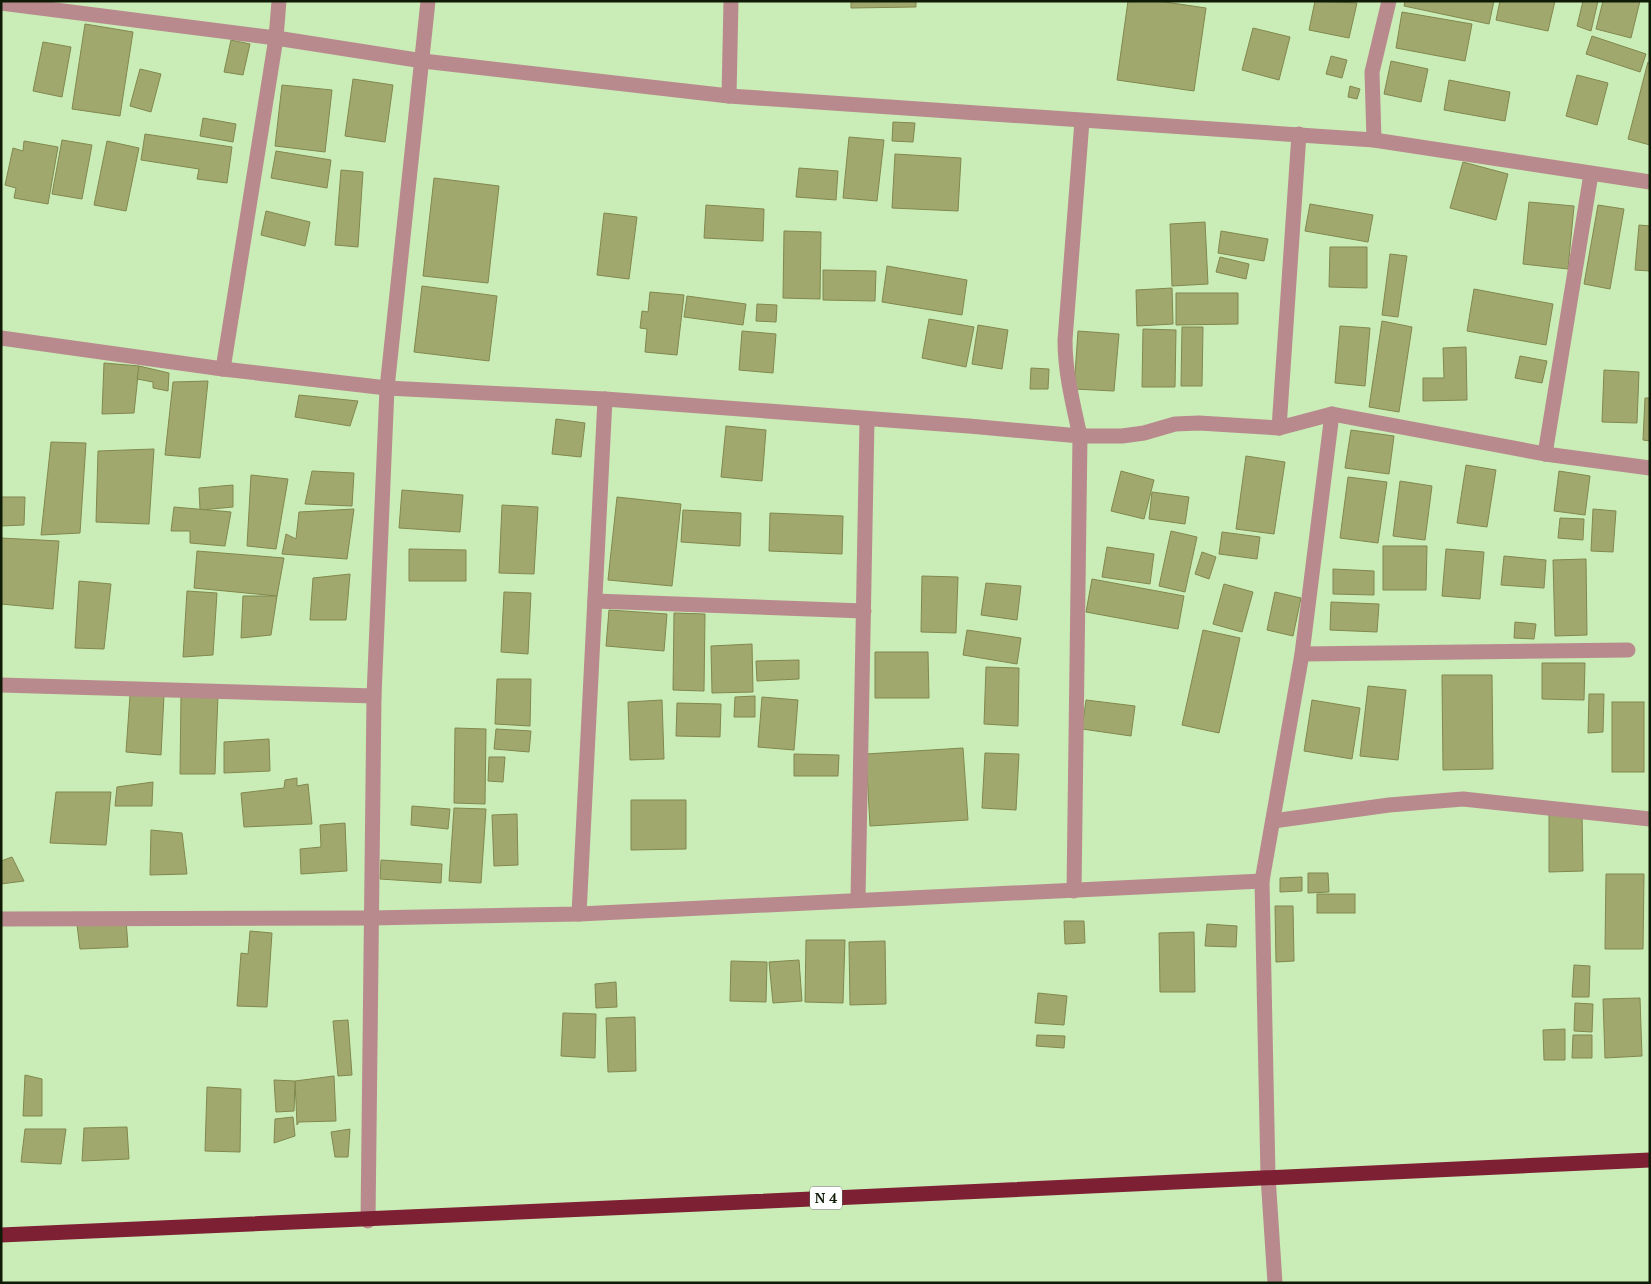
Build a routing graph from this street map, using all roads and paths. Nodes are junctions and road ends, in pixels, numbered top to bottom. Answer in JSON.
{"nodes":[{"id":1,"x":279,"y":1,"type":"edge"},
{"id":2,"x":428,"y":1,"type":"edge"},
{"id":3,"x":731,"y":1,"type":"edge"},
{"id":4,"x":1389,"y":1,"type":"edge"},
{"id":5,"x":1,"y":3,"type":"edge"},
{"id":6,"x":33,"y":5,"type":"edge"},
{"id":7,"x":276,"y":38,"type":"junction"},
{"id":8,"x":423,"y":61,"type":"junction"},
{"id":9,"x":729,"y":96,"type":"junction"},
{"id":10,"x":1082,"y":121,"type":"junction"},
{"id":11,"x":1299,"y":134,"type":"junction"},
{"id":12,"x":1374,"y":140,"type":"junction"},
{"id":13,"x":1592,"y":174,"type":"junction"},
{"id":14,"x":1650,"y":182,"type":"edge"},
{"id":15,"x":1,"y":338,"type":"edge"},
{"id":16,"x":223,"y":369,"type":"junction"},
{"id":17,"x":388,"y":388,"type":"junction"},
{"id":18,"x":605,"y":399,"type":"junction"},
{"id":19,"x":1332,"y":414,"type":"junction"},
{"id":20,"x":868,"y":420,"type":"junction"},
{"id":21,"x":1279,"y":428,"type":"junction"},
{"id":22,"x":1080,"y":436,"type":"junction"},
{"id":23,"x":1545,"y":454,"type":"junction"},
{"id":24,"x":1650,"y":468,"type":"edge"},
{"id":25,"x":595,"y":601,"type":"junction"},
{"id":26,"x":864,"y":611,"type":"junction"},
{"id":27,"x":1628,"y":650,"type":"dead end"},
{"id":28,"x":1302,"y":654,"type":"junction"},
{"id":29,"x":1,"y":685,"type":"edge"},
{"id":30,"x":374,"y":696,"type":"junction"},
{"id":31,"x":1650,"y":819,"type":"edge"},
{"id":32,"x":1273,"y":821,"type":"junction"},
{"id":33,"x":1262,"y":881,"type":"junction"},
{"id":34,"x":1074,"y":891,"type":"junction"},
{"id":35,"x":858,"y":900,"type":"junction"},
{"id":36,"x":579,"y":914,"type":"junction"},
{"id":37,"x":370,"y":918,"type":"junction"},
{"id":38,"x":1,"y":919,"type":"edge"},
{"id":39,"x":1650,"y":1160,"type":"edge"},
{"id":40,"x":1268,"y":1176,"type":"junction"},
{"id":41,"x":368,"y":1221,"type":"junction"},
{"id":42,"x":1,"y":1235,"type":"edge"},
{"id":43,"x":1275,"y":1283,"type":"edge"}],
"edges":[{"from":1,"to":7,"type":"street"},
{"from":2,"to":8,"type":"street"},
{"from":3,"to":9,"type":"street"},
{"from":4,"to":12,"type":"street"},
{"from":5,"to":6,"type":"street"},
{"from":6,"to":7,"type":"street"},
{"from":7,"to":8,"type":"street"},
{"from":7,"to":16,"type":"street"},
{"from":8,"to":9,"type":"street"},
{"from":8,"to":17,"type":"street"},
{"from":9,"to":10,"type":"street"},
{"from":10,"to":11,"type":"street"},
{"from":10,"to":22,"type":"street"},
{"from":11,"to":12,"type":"street"},
{"from":11,"to":21,"type":"street"},
{"from":12,"to":13,"type":"street"},
{"from":13,"to":14,"type":"street"},
{"from":13,"to":23,"type":"street"},
{"from":15,"to":16,"type":"street"},
{"from":16,"to":17,"type":"street"},
{"from":17,"to":18,"type":"street"},
{"from":17,"to":30,"type":"street"},
{"from":18,"to":20,"type":"street"},
{"from":18,"to":25,"type":"street"},
{"from":19,"to":21,"type":"street"},
{"from":19,"to":23,"type":"street"},
{"from":19,"to":28,"type":"street"},
{"from":20,"to":22,"type":"street"},
{"from":20,"to":26,"type":"street"},
{"from":21,"to":22,"type":"street"},
{"from":22,"to":34,"type":"street"},
{"from":23,"to":24,"type":"street"},
{"from":25,"to":26,"type":"street"},
{"from":25,"to":36,"type":"street"},
{"from":26,"to":35,"type":"street"},
{"from":27,"to":28,"type":"street"},
{"from":28,"to":32,"type":"street"},
{"from":29,"to":30,"type":"street"},
{"from":30,"to":37,"type":"street"},
{"from":31,"to":32,"type":"street"},
{"from":32,"to":33,"type":"street"},
{"from":33,"to":34,"type":"street"},
{"from":33,"to":40,"type":"street"},
{"from":34,"to":35,"type":"street"},
{"from":35,"to":36,"type":"street"},
{"from":36,"to":37,"type":"street"},
{"from":37,"to":38,"type":"street"},
{"from":37,"to":41,"type":"street"},
{"from":39,"to":40,"type":"highway","number":"N 4"},
{"from":40,"to":41,"type":"highway","number":"N 4"},
{"from":40,"to":43,"type":"street"},
{"from":41,"to":42,"type":"highway","number":"N 4"}]}
